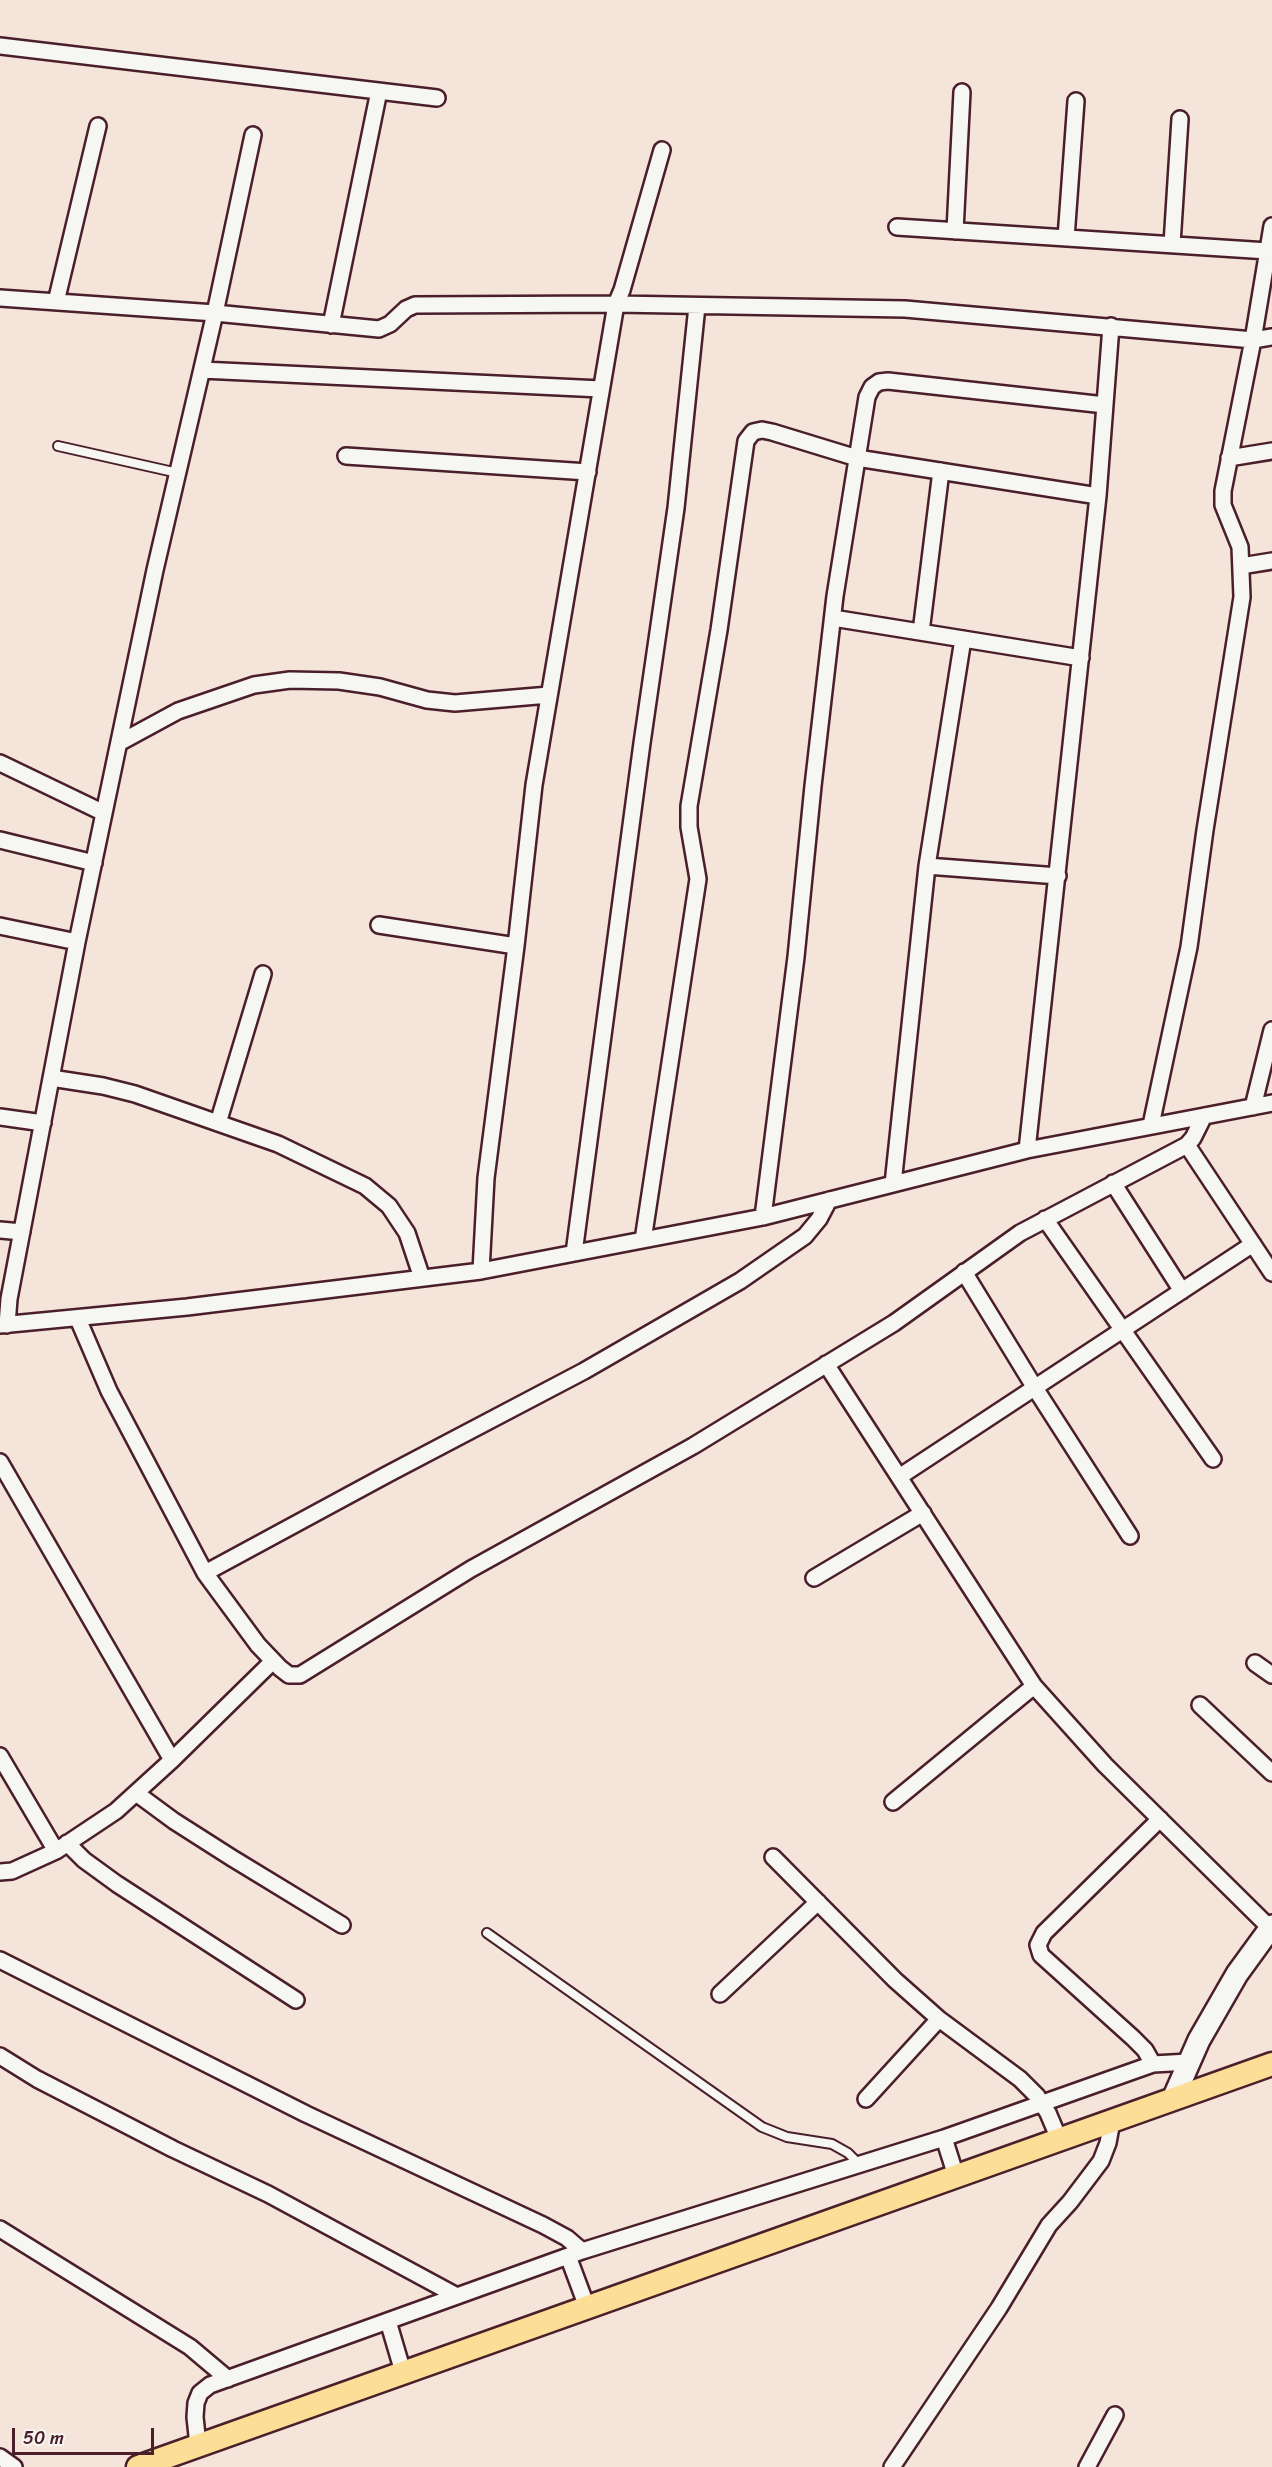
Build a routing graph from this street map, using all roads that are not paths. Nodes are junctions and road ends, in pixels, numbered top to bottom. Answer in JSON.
{"nodes":[{"id":1,"x":0,"y":46,"type":"edge"},
{"id":2,"x":379,"y":92,"type":"junction"},
{"id":3,"x":962,"y":92,"type":"dead end"},
{"id":4,"x":437,"y":98,"type":"dead end"},
{"id":5,"x":1077,"y":101,"type":"dead end"},
{"id":6,"x":1180,"y":119,"type":"dead end"},
{"id":7,"x":98,"y":126,"type":"dead end"},
{"id":8,"x":253,"y":135,"type":"dead end"},
{"id":9,"x":662,"y":150,"type":"dead end"},
{"id":10,"x":1272,"y":226,"type":"edge"},
{"id":11,"x":897,"y":227,"type":"dead end"},
{"id":12,"x":955,"y":231,"type":"junction"},
{"id":13,"x":1066,"y":238,"type":"junction"},
{"id":14,"x":1172,"y":244,"type":"junction"},
{"id":15,"x":1268,"y":251,"type":"junction"},
{"id":16,"x":0,"y":298,"type":"edge"},
{"id":17,"x":56,"y":302,"type":"junction"},
{"id":18,"x":616,"y":304,"type":"junction"},
{"id":19,"x":697,"y":306,"type":"junction"},
{"id":20,"x":215,"y":313,"type":"junction"},
{"id":21,"x":331,"y":325,"type":"junction"},
{"id":22,"x":1111,"y":327,"type":"junction"},
{"id":23,"x":1272,"y":338,"type":"edge"},
{"id":24,"x":1253,"y":340,"type":"junction"},
{"id":25,"x":202,"y":370,"type":"junction"},
{"id":26,"x":602,"y":389,"type":"junction"},
{"id":27,"x":1105,"y":405,"type":"junction"},
{"id":28,"x":58,"y":446,"type":"dead end"},
{"id":29,"x":1272,"y":451,"type":"edge"},
{"id":30,"x":346,"y":456,"type":"dead end"},
{"id":31,"x":857,"y":458,"type":"junction"},
{"id":32,"x":1229,"y":458,"type":"junction"},
{"id":33,"x":941,"y":471,"type":"junction"},
{"id":34,"x":588,"y":472,"type":"junction"},
{"id":35,"x":178,"y":473,"type":"junction"},
{"id":36,"x":1098,"y":496,"type":"junction"},
{"id":37,"x":1272,"y":561,"type":"edge"},
{"id":38,"x":1241,"y":566,"type":"junction"},
{"id":39,"x":832,"y":618,"type":"junction"},
{"id":40,"x":921,"y":632,"type":"junction"},
{"id":41,"x":963,"y":639,"type":"junction"},
{"id":42,"x":1081,"y":658,"type":"junction"},
{"id":43,"x":549,"y":695,"type":"junction"},
{"id":44,"x":119,"y":743,"type":"junction"},
{"id":45,"x":0,"y":764,"type":"edge"},
{"id":46,"x":104,"y":813,"type":"junction"},
{"id":47,"x":0,"y":840,"type":"edge"},
{"id":48,"x":94,"y":863,"type":"junction"},
{"id":49,"x":927,"y":866,"type":"junction"},
{"id":50,"x":1058,"y":876,"type":"junction"},
{"id":51,"x":378,"y":925,"type":"dead end"},
{"id":52,"x":0,"y":926,"type":"edge"},
{"id":53,"x":77,"y":942,"type":"junction"},
{"id":54,"x":516,"y":946,"type":"junction"},
{"id":55,"x":263,"y":974,"type":"dead end"},
{"id":56,"x":1272,"y":1030,"type":"edge"},
{"id":57,"x":51,"y":1078,"type":"junction"},
{"id":58,"x":1272,"y":1103,"type":"edge"},
{"id":59,"x":1253,"y":1107,"type":"junction"},
{"id":60,"x":1204,"y":1116,"type":"junction"},
{"id":61,"x":0,"y":1117,"type":"edge"},
{"id":62,"x":43,"y":1123,"type":"junction"},
{"id":63,"x":218,"y":1123,"type":"junction"},
{"id":64,"x":1151,"y":1125,"type":"junction"},
{"id":65,"x":1187,"y":1145,"type":"junction"},
{"id":66,"x":1027,"y":1150,"type":"junction"},
{"id":67,"x":1113,"y":1183,"type":"junction"},
{"id":68,"x":893,"y":1184,"type":"junction"},
{"id":69,"x":830,"y":1200,"type":"junction"},
{"id":70,"x":763,"y":1217,"type":"junction"},
{"id":71,"x":1045,"y":1219,"type":"junction"},
{"id":72,"x":0,"y":1230,"type":"edge"},
{"id":73,"x":22,"y":1232,"type":"junction"},
{"id":74,"x":644,"y":1240,"type":"junction"},
{"id":75,"x":1253,"y":1244,"type":"junction"},
{"id":76,"x":574,"y":1253,"type":"junction"},
{"id":77,"x":481,"y":1271,"type":"junction"},
{"id":78,"x":964,"y":1272,"type":"junction"},
{"id":79,"x":1272,"y":1273,"type":"edge"},
{"id":80,"x":422,"y":1278,"type":"junction"},
{"id":81,"x":1182,"y":1291,"type":"junction"},
{"id":82,"x":78,"y":1319,"type":"junction"},
{"id":83,"x":3,"y":1325,"type":"edge"},
{"id":84,"x":1122,"y":1331,"type":"junction"},
{"id":85,"x":826,"y":1364,"type":"junction"},
{"id":86,"x":1035,"y":1388,"type":"junction"},
{"id":87,"x":1213,"y":1459,"type":"dead end"},
{"id":88,"x":0,"y":1462,"type":"edge"},
{"id":89,"x":900,"y":1477,"type":"junction"},
{"id":90,"x":923,"y":1513,"type":"junction"},
{"id":91,"x":1130,"y":1536,"type":"dead end"},
{"id":92,"x":205,"y":1574,"type":"junction"},
{"id":93,"x":814,"y":1578,"type":"dead end"},
{"id":94,"x":273,"y":1661,"type":"junction"},
{"id":95,"x":1254,"y":1663,"type":"dead end"},
{"id":96,"x":1272,"y":1675,"type":"edge"},
{"id":97,"x":1034,"y":1686,"type":"junction"},
{"id":98,"x":1200,"y":1705,"type":"dead end"},
{"id":99,"x":0,"y":1756,"type":"edge"},
{"id":100,"x":172,"y":1760,"type":"junction"},
{"id":101,"x":1272,"y":1773,"type":"edge"},
{"id":102,"x":136,"y":1793,"type":"junction"},
{"id":103,"x":893,"y":1802,"type":"dead end"},
{"id":104,"x":1160,"y":1819,"type":"junction"},
{"id":105,"x":61,"y":1847,"type":"junction"},
{"id":106,"x":773,"y":1857,"type":"dead end"},
{"id":107,"x":0,"y":1872,"type":"edge"},
{"id":108,"x":818,"y":1902,"type":"junction"},
{"id":109,"x":342,"y":1925,"type":"dead end"},
{"id":110,"x":1271,"y":1927,"type":"edge"},
{"id":111,"x":487,"y":1933,"type":"dead end"},
{"id":112,"x":0,"y":1960,"type":"edge"},
{"id":113,"x":720,"y":1994,"type":"dead end"},
{"id":114,"x":296,"y":2000,"type":"dead end"},
{"id":115,"x":939,"y":2019,"type":"junction"},
{"id":116,"x":0,"y":2056,"type":"edge"},
{"id":117,"x":1188,"y":2062,"type":"junction"},
{"id":118,"x":1153,"y":2064,"type":"junction"},
{"id":119,"x":1272,"y":2064,"type":"edge"},
{"id":120,"x":866,"y":2099,"type":"dead end"},
{"id":121,"x":1173,"y":2099,"type":"junction"},
{"id":122,"x":1042,"y":2103,"type":"junction"},
{"id":123,"x":1112,"y":2121,"type":"junction"},
{"id":124,"x":944,"y":2138,"type":"junction"},
{"id":125,"x":1059,"y":2139,"type":"junction"},
{"id":126,"x":860,"y":2165,"type":"junction"},
{"id":127,"x":956,"y":2176,"type":"junction"},
{"id":128,"x":0,"y":2229,"type":"edge"},
{"id":129,"x":575,"y":2253,"type":"junction"},
{"id":130,"x":457,"y":2296,"type":"junction"},
{"id":131,"x":587,"y":2307,"type":"junction"},
{"id":132,"x":388,"y":2321,"type":"junction"},
{"id":133,"x":403,"y":2372,"type":"junction"},
{"id":134,"x":228,"y":2379,"type":"junction"},
{"id":135,"x":1115,"y":2415,"type":"dead end"},
{"id":136,"x":198,"y":2445,"type":"junction"},
{"id":137,"x":0,"y":2457,"type":"edge"},
{"id":138,"x":14,"y":2467,"type":"edge"},
{"id":139,"x":138,"y":2467,"type":"edge"},
{"id":140,"x":892,"y":2467,"type":"edge"},
{"id":141,"x":1087,"y":2467,"type":"edge"}],
"edges":[{"from":1,"to":2,"type":"street"},
{"from":2,"to":4,"type":"street"},
{"from":2,"to":21,"type":"street"},
{"from":3,"to":12,"type":"street"},
{"from":5,"to":13,"type":"street"},
{"from":6,"to":14,"type":"street"},
{"from":7,"to":17,"type":"street"},
{"from":8,"to":20,"type":"street"},
{"from":9,"to":18,"type":"street"},
{"from":10,"to":15,"type":"street"},
{"from":11,"to":12,"type":"street"},
{"from":12,"to":13,"type":"street"},
{"from":13,"to":14,"type":"street"},
{"from":14,"to":15,"type":"street"},
{"from":15,"to":24,"type":"street"},
{"from":16,"to":17,"type":"street"},
{"from":17,"to":20,"type":"street"},
{"from":18,"to":19,"type":"street"},
{"from":18,"to":21,"type":"street"},
{"from":18,"to":26,"type":"street"},
{"from":19,"to":22,"type":"street"},
{"from":19,"to":76,"type":"street"},
{"from":20,"to":21,"type":"street"},
{"from":20,"to":25,"type":"street"},
{"from":22,"to":24,"type":"street"},
{"from":22,"to":27,"type":"street"},
{"from":23,"to":24,"type":"street"},
{"from":24,"to":32,"type":"street"},
{"from":25,"to":26,"type":"street"},
{"from":25,"to":35,"type":"street"},
{"from":26,"to":34,"type":"street"},
{"from":27,"to":31,"type":"street"},
{"from":27,"to":36,"type":"street"},
{"from":28,"to":35,"type":"lane"},
{"from":29,"to":32,"type":"street"},
{"from":30,"to":34,"type":"street"},
{"from":31,"to":33,"type":"street"},
{"from":31,"to":39,"type":"street"},
{"from":31,"to":74,"type":"street"},
{"from":32,"to":38,"type":"street"},
{"from":33,"to":36,"type":"street"},
{"from":33,"to":40,"type":"street"},
{"from":34,"to":43,"type":"street"},
{"from":35,"to":44,"type":"street"},
{"from":36,"to":42,"type":"street"},
{"from":37,"to":38,"type":"street"},
{"from":38,"to":64,"type":"street"},
{"from":39,"to":40,"type":"street"},
{"from":39,"to":70,"type":"street"},
{"from":40,"to":41,"type":"street"},
{"from":41,"to":42,"type":"street"},
{"from":41,"to":49,"type":"street"},
{"from":42,"to":50,"type":"street"},
{"from":43,"to":44,"type":"street"},
{"from":43,"to":54,"type":"street"},
{"from":44,"to":46,"type":"street"},
{"from":45,"to":46,"type":"street"},
{"from":46,"to":48,"type":"street"},
{"from":47,"to":48,"type":"street"},
{"from":48,"to":53,"type":"street"},
{"from":49,"to":50,"type":"street"},
{"from":49,"to":68,"type":"street"},
{"from":50,"to":66,"type":"street"},
{"from":51,"to":54,"type":"street"},
{"from":52,"to":53,"type":"street"},
{"from":53,"to":57,"type":"street"},
{"from":54,"to":77,"type":"street"},
{"from":55,"to":63,"type":"street"},
{"from":56,"to":59,"type":"street"},
{"from":57,"to":62,"type":"street"},
{"from":57,"to":63,"type":"street"},
{"from":58,"to":59,"type":"street"},
{"from":59,"to":60,"type":"street"},
{"from":60,"to":64,"type":"street"},
{"from":60,"to":65,"type":"street"},
{"from":61,"to":62,"type":"street"},
{"from":62,"to":73,"type":"street"},
{"from":63,"to":80,"type":"street"},
{"from":64,"to":66,"type":"street"},
{"from":65,"to":67,"type":"street"},
{"from":65,"to":75,"type":"street"},
{"from":66,"to":68,"type":"street"},
{"from":67,"to":71,"type":"street"},
{"from":67,"to":81,"type":"street"},
{"from":68,"to":69,"type":"street"},
{"from":69,"to":70,"type":"street"},
{"from":69,"to":92,"type":"street"},
{"from":70,"to":74,"type":"street"},
{"from":71,"to":78,"type":"street"},
{"from":71,"to":84,"type":"street"},
{"from":72,"to":73,"type":"street"},
{"from":73,"to":83,"type":"street"},
{"from":74,"to":76,"type":"street"},
{"from":75,"to":79,"type":"street"},
{"from":75,"to":81,"type":"street"},
{"from":76,"to":77,"type":"street"},
{"from":77,"to":80,"type":"street"},
{"from":78,"to":85,"type":"street"},
{"from":78,"to":86,"type":"street"},
{"from":80,"to":82,"type":"street"},
{"from":81,"to":84,"type":"street"},
{"from":82,"to":83,"type":"street"},
{"from":82,"to":92,"type":"street"},
{"from":84,"to":86,"type":"street"},
{"from":84,"to":87,"type":"street"},
{"from":85,"to":89,"type":"street"},
{"from":85,"to":94,"type":"street"},
{"from":86,"to":89,"type":"street"},
{"from":86,"to":91,"type":"street"},
{"from":88,"to":100,"type":"street"},
{"from":89,"to":90,"type":"street"},
{"from":90,"to":93,"type":"street"},
{"from":90,"to":97,"type":"street"},
{"from":92,"to":94,"type":"street"},
{"from":94,"to":100,"type":"street"},
{"from":95,"to":96,"type":"street"},
{"from":97,"to":103,"type":"street"},
{"from":97,"to":104,"type":"street"},
{"from":98,"to":101,"type":"street"},
{"from":99,"to":105,"type":"street"},
{"from":100,"to":102,"type":"street"},
{"from":102,"to":105,"type":"street"},
{"from":102,"to":109,"type":"street"},
{"from":104,"to":110,"type":"street"},
{"from":104,"to":118,"type":"street"},
{"from":105,"to":107,"type":"street"},
{"from":105,"to":114,"type":"street"},
{"from":106,"to":108,"type":"street"},
{"from":108,"to":113,"type":"street"},
{"from":108,"to":115,"type":"street"},
{"from":110,"to":117,"type":"street"},
{"from":111,"to":126,"type":"lane"},
{"from":112,"to":129,"type":"street"},
{"from":115,"to":120,"type":"street"},
{"from":115,"to":122,"type":"street"},
{"from":116,"to":130,"type":"street"},
{"from":117,"to":118,"type":"street"},
{"from":117,"to":121,"type":"street"},
{"from":118,"to":122,"type":"street"},
{"from":119,"to":121,"type":"main road"},
{"from":121,"to":123,"type":"main road"},
{"from":122,"to":124,"type":"street"},
{"from":122,"to":125,"type":"street"},
{"from":123,"to":125,"type":"main road"},
{"from":123,"to":140,"type":"street"},
{"from":124,"to":126,"type":"street"},
{"from":124,"to":127,"type":"street"},
{"from":125,"to":127,"type":"main road"},
{"from":126,"to":129,"type":"street"},
{"from":127,"to":131,"type":"main road"},
{"from":128,"to":134,"type":"street"},
{"from":129,"to":130,"type":"street"},
{"from":129,"to":131,"type":"street"},
{"from":130,"to":132,"type":"street"},
{"from":131,"to":133,"type":"main road"},
{"from":132,"to":133,"type":"street"},
{"from":132,"to":134,"type":"street"},
{"from":133,"to":136,"type":"main road"},
{"from":134,"to":136,"type":"street"},
{"from":135,"to":141,"type":"street"},
{"from":136,"to":139,"type":"main road"},
{"from":137,"to":138,"type":"street"}]}
